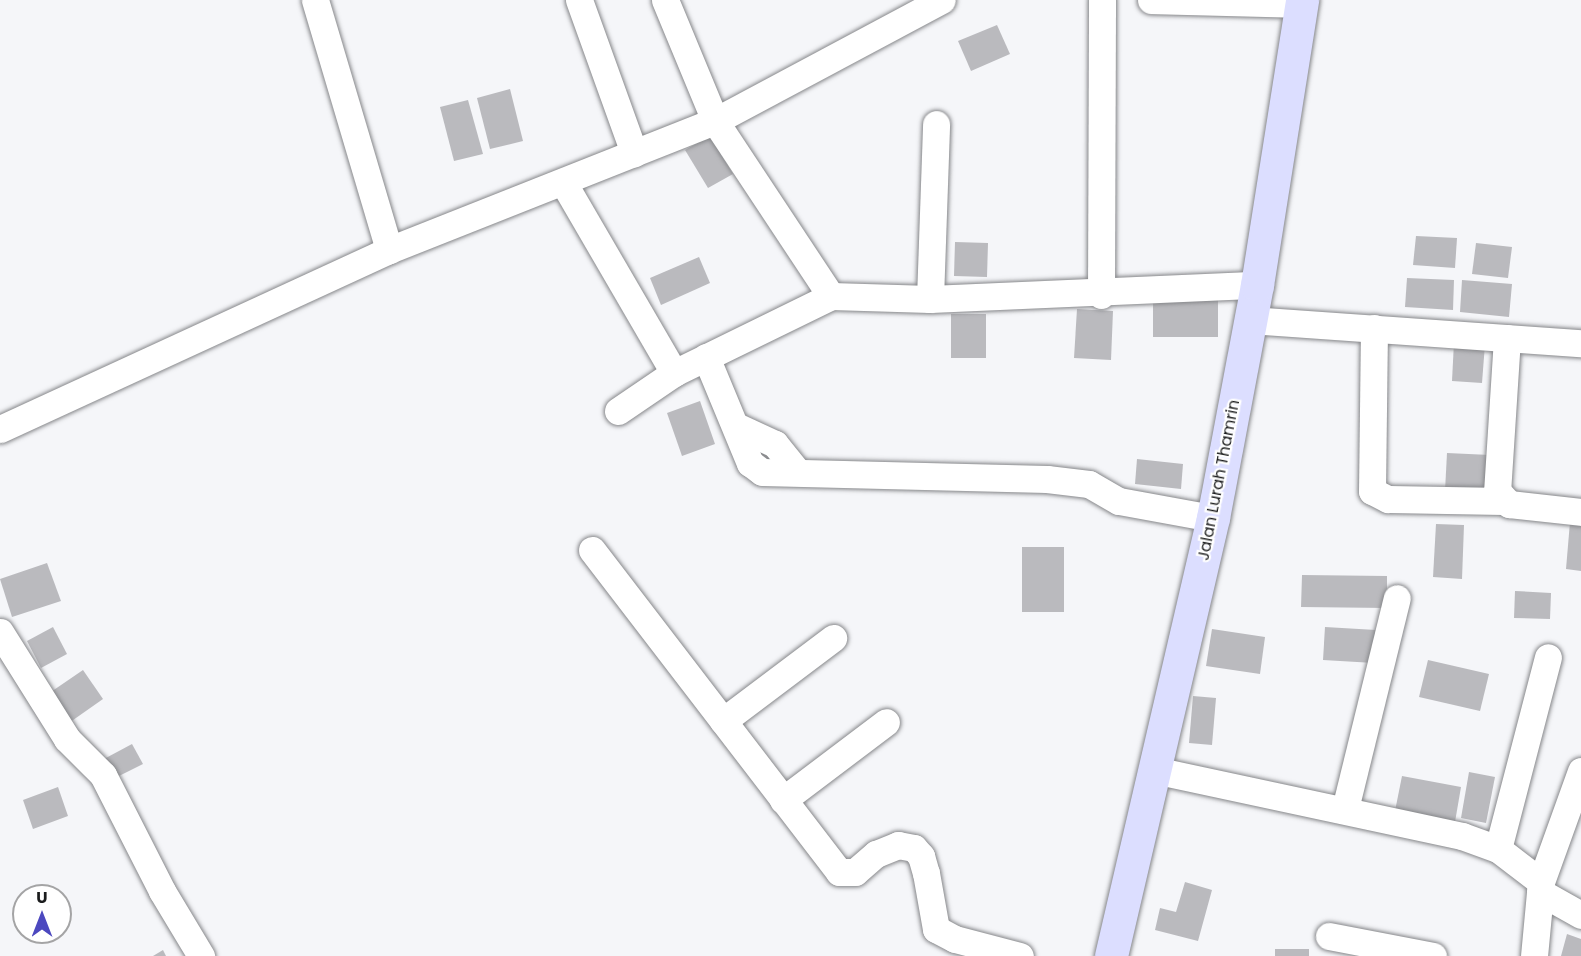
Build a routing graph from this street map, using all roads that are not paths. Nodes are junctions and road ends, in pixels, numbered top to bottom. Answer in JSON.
{"nodes":[{"id":1,"x":315,"y":0,"type":"edge"},
{"id":2,"x":579,"y":0,"type":"edge"},
{"id":3,"x":665,"y":0,"type":"edge"},
{"id":4,"x":942,"y":0,"type":"edge"},
{"id":5,"x":1102,"y":0,"type":"edge"},
{"id":6,"x":1151,"y":0,"type":"edge"},
{"id":7,"x":1301,"y":2,"type":"edge"},
{"id":8,"x":715,"y":121,"type":"junction"},
{"id":9,"x":936,"y":124,"type":"dead end"},
{"id":10,"x":634,"y":153,"type":"junction"},
{"id":11,"x":563,"y":182,"type":"junction"},
{"id":12,"x":389,"y":250,"type":"junction"},
{"id":13,"x":1257,"y":285,"type":"junction"},
{"id":14,"x":1101,"y":294,"type":"junction"},
{"id":15,"x":831,"y":296,"type":"junction"},
{"id":16,"x":930,"y":299,"type":"junction"},
{"id":17,"x":1249,"y":320,"type":"junction"},
{"id":18,"x":1374,"y":328,"type":"junction"},
{"id":19,"x":1507,"y":338,"type":"junction"},
{"id":20,"x":1581,"y":343,"type":"edge"},
{"id":21,"x":706,"y":357,"type":"junction"},
{"id":22,"x":674,"y":373,"type":"junction"},
{"id":23,"x":618,"y":411,"type":"dead end"},
{"id":24,"x":0,"y":429,"type":"edge"},
{"id":25,"x":1504,"y":501,"type":"junction"},
{"id":26,"x":1581,"y":512,"type":"edge"},
{"id":27,"x":1213,"y":518,"type":"junction"},
{"id":28,"x":592,"y":550,"type":"dead end"},
{"id":29,"x":1397,"y":598,"type":"dead end"},
{"id":30,"x":0,"y":632,"type":"edge"},
{"id":31,"x":833,"y":638,"type":"dead end"},
{"id":32,"x":1548,"y":657,"type":"dead end"},
{"id":33,"x":723,"y":721,"type":"junction"},
{"id":34,"x":886,"y":722,"type":"dead end"},
{"id":35,"x":1154,"y":770,"type":"junction"},
{"id":36,"x":1581,"y":771,"type":"edge"},
{"id":37,"x":783,"y":800,"type":"junction"},
{"id":38,"x":1345,"y":809,"type":"junction"},
{"id":39,"x":1498,"y":849,"type":"junction"},
{"id":40,"x":1540,"y":887,"type":"junction"},
{"id":41,"x":1581,"y":915,"type":"edge"},
{"id":42,"x":1329,"y":936,"type":"dead end"},
{"id":43,"x":1395,"y":952,"type":"edge"},
{"id":44,"x":201,"y":956,"type":"edge"},
{"id":45,"x":1020,"y":956,"type":"edge"},
{"id":46,"x":1111,"y":956,"type":"edge"},
{"id":47,"x":1433,"y":956,"type":"edge"},
{"id":48,"x":1534,"y":956,"type":"edge"}],
"edges":[{"from":1,"to":12,"type":"street"},
{"from":2,"to":10,"type":"street"},
{"from":3,"to":8,"type":"street"},
{"from":4,"to":8,"type":"street"},
{"from":5,"to":14,"type":"street"},
{"from":6,"to":7,"type":"street"},
{"from":7,"to":13,"type":"street","name":"Jalan Lurah Thamrin"},
{"from":8,"to":10,"type":"street"},
{"from":8,"to":15,"type":"street"},
{"from":9,"to":16,"type":"street"},
{"from":10,"to":11,"type":"street"},
{"from":11,"to":12,"type":"street"},
{"from":11,"to":22,"type":"street"},
{"from":12,"to":24,"type":"street"},
{"from":13,"to":14,"type":"street"},
{"from":13,"to":17,"type":"street","name":"Jalan Lurah Thamrin"},
{"from":14,"to":16,"type":"street"},
{"from":15,"to":16,"type":"street"},
{"from":15,"to":21,"type":"street"},
{"from":17,"to":18,"type":"street"},
{"from":17,"to":27,"type":"street","name":"Jalan Lurah Thamrin"},
{"from":18,"to":19,"type":"street"},
{"from":18,"to":25,"type":"street"},
{"from":19,"to":20,"type":"street"},
{"from":19,"to":25,"type":"street"},
{"from":21,"to":22,"type":"street"},
{"from":21,"to":27,"type":"street"},
{"from":22,"to":23,"type":"street"},
{"from":25,"to":26,"type":"street"},
{"from":27,"to":35,"type":"street","name":"Jalan Lurah Thamrin"},
{"from":28,"to":33,"type":"street"},
{"from":29,"to":38,"type":"street"},
{"from":30,"to":44,"type":"street"},
{"from":31,"to":33,"type":"street"},
{"from":32,"to":39,"type":"street"},
{"from":33,"to":37,"type":"street"},
{"from":34,"to":37,"type":"street"},
{"from":35,"to":38,"type":"street"},
{"from":35,"to":46,"type":"street","name":"Jalan Lurah Thamrin"},
{"from":36,"to":40,"type":"street"},
{"from":37,"to":45,"type":"street"},
{"from":38,"to":39,"type":"street"},
{"from":39,"to":40,"type":"street"},
{"from":40,"to":41,"type":"street"},
{"from":40,"to":48,"type":"street"},
{"from":42,"to":43,"type":"street"},
{"from":43,"to":47,"type":"street"}]}
